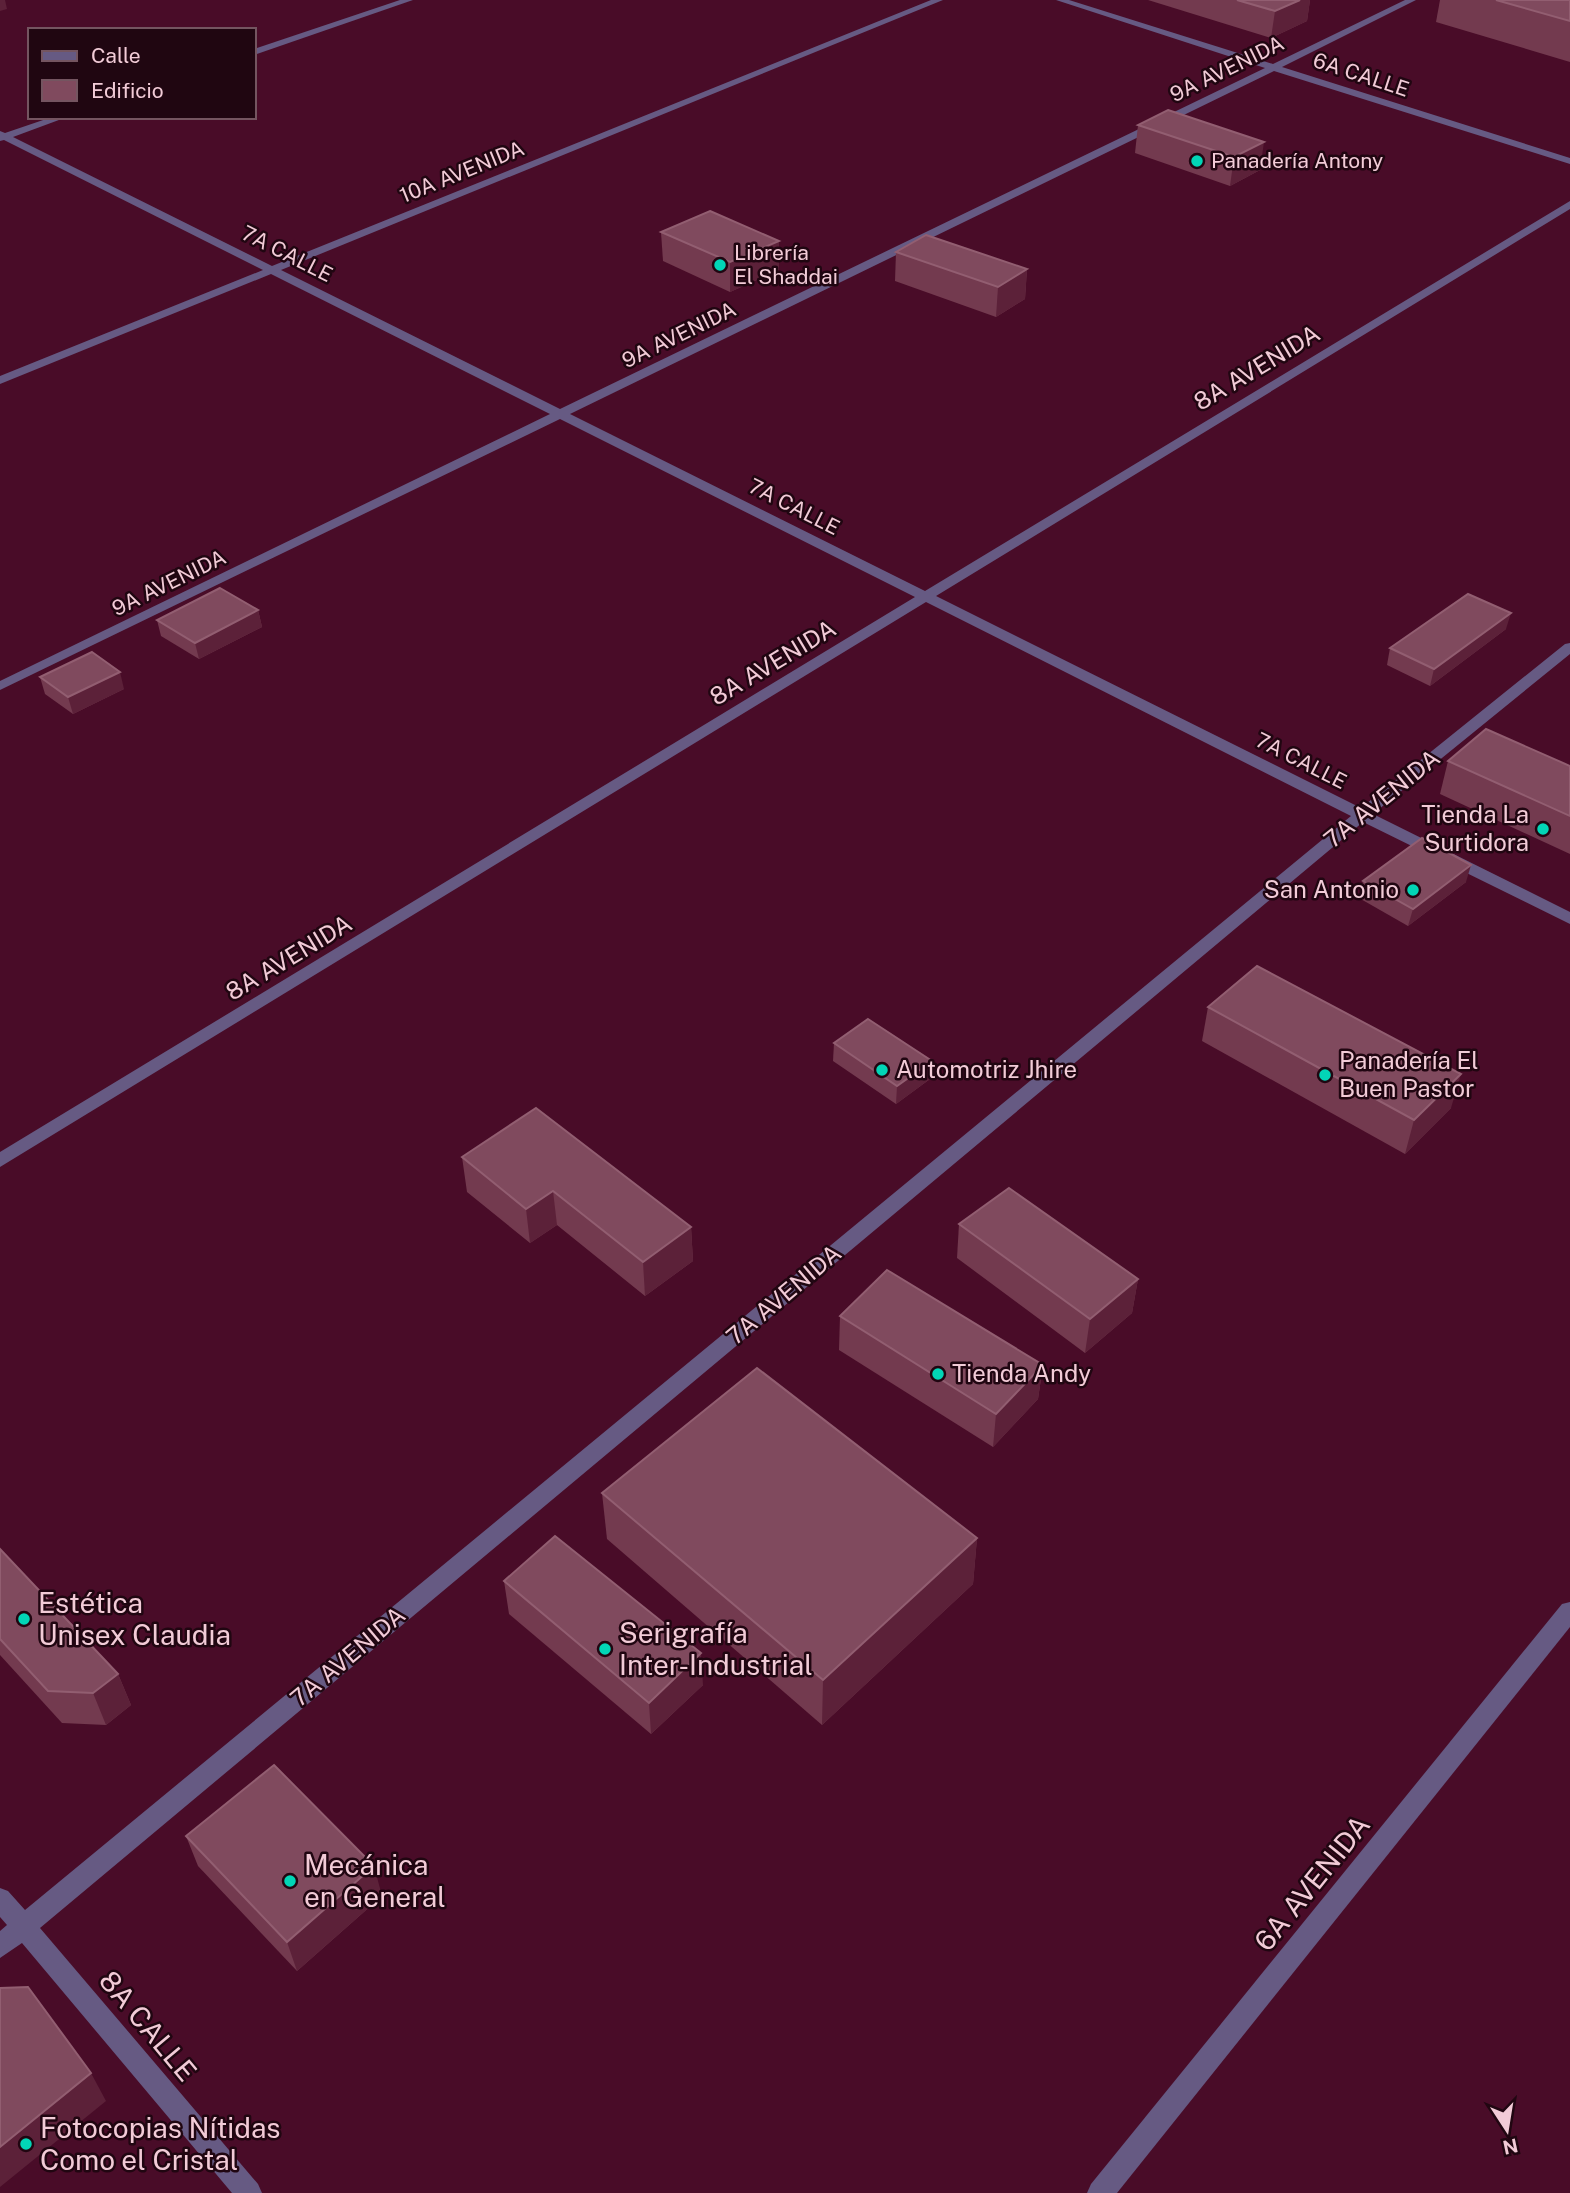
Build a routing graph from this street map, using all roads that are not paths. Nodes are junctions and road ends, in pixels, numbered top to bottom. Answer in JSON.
{"nodes":[{"id":1,"x":408,"y":0,"type":"edge"},
{"id":2,"x":939,"y":0,"type":"edge"},
{"id":3,"x":1060,"y":0,"type":"edge"},
{"id":4,"x":1412,"y":0,"type":"edge"},
{"id":5,"x":256,"y":51,"type":"edge"},
{"id":6,"x":1273,"y":68,"type":"junction"},
{"id":7,"x":56,"y":119,"type":"edge"},
{"id":8,"x":2,"y":136,"type":"edge"},
{"id":9,"x":1570,"y":161,"type":"edge"},
{"id":10,"x":1570,"y":204,"type":"edge"},
{"id":11,"x":272,"y":270,"type":"junction"},
{"id":12,"x":0,"y":380,"type":"edge"},
{"id":13,"x":561,"y":414,"type":"junction"},
{"id":14,"x":925,"y":596,"type":"junction"},
{"id":15,"x":1570,"y":647,"type":"edge"},
{"id":16,"x":0,"y":686,"type":"edge"},
{"id":17,"x":1362,"y":815,"type":"junction"},
{"id":18,"x":1570,"y":919,"type":"edge"},
{"id":19,"x":0,"y":1160,"type":"edge"},
{"id":20,"x":1570,"y":1611,"type":"edge"},
{"id":21,"x":0,"y":1899,"type":"edge"},
{"id":22,"x":23,"y":1927,"type":"junction"},
{"id":23,"x":0,"y":1946,"type":"edge"},
{"id":24,"x":249,"y":2193,"type":"edge"},
{"id":25,"x":1100,"y":2193,"type":"edge"}],
"edges":[{"from":1,"to":5,"type":"street"},
{"from":2,"to":11,"type":"street","name":"10A AVENIDA"},
{"from":3,"to":6,"type":"street","name":"6A CALLE"},
{"from":4,"to":6,"type":"street","name":"9A AVENIDA"},
{"from":6,"to":9,"type":"street","name":"6A CALLE"},
{"from":6,"to":13,"type":"street","name":"9A AVENIDA"},
{"from":7,"to":8,"type":"street"},
{"from":8,"to":11,"type":"street","name":"7A CALLE"},
{"from":10,"to":14,"type":"street","name":"8A AVENIDA"},
{"from":11,"to":12,"type":"street","name":"10A AVENIDA"},
{"from":11,"to":13,"type":"street","name":"7A CALLE"},
{"from":13,"to":14,"type":"street","name":"7A CALLE"},
{"from":13,"to":16,"type":"street","name":"9A AVENIDA"},
{"from":14,"to":17,"type":"street","name":"7A CALLE"},
{"from":14,"to":19,"type":"street","name":"8A AVENIDA"},
{"from":15,"to":17,"type":"street","name":"7A AVENIDA"},
{"from":17,"to":18,"type":"street","name":"7A CALLE"},
{"from":17,"to":22,"type":"street","name":"7A AVENIDA"},
{"from":20,"to":25,"type":"street","name":"6A AVENIDA"},
{"from":21,"to":22,"type":"street","name":"8A CALLE"},
{"from":22,"to":23,"type":"street","name":"7A AVENIDA"},
{"from":22,"to":24,"type":"street","name":"8A CALLE"}]}
